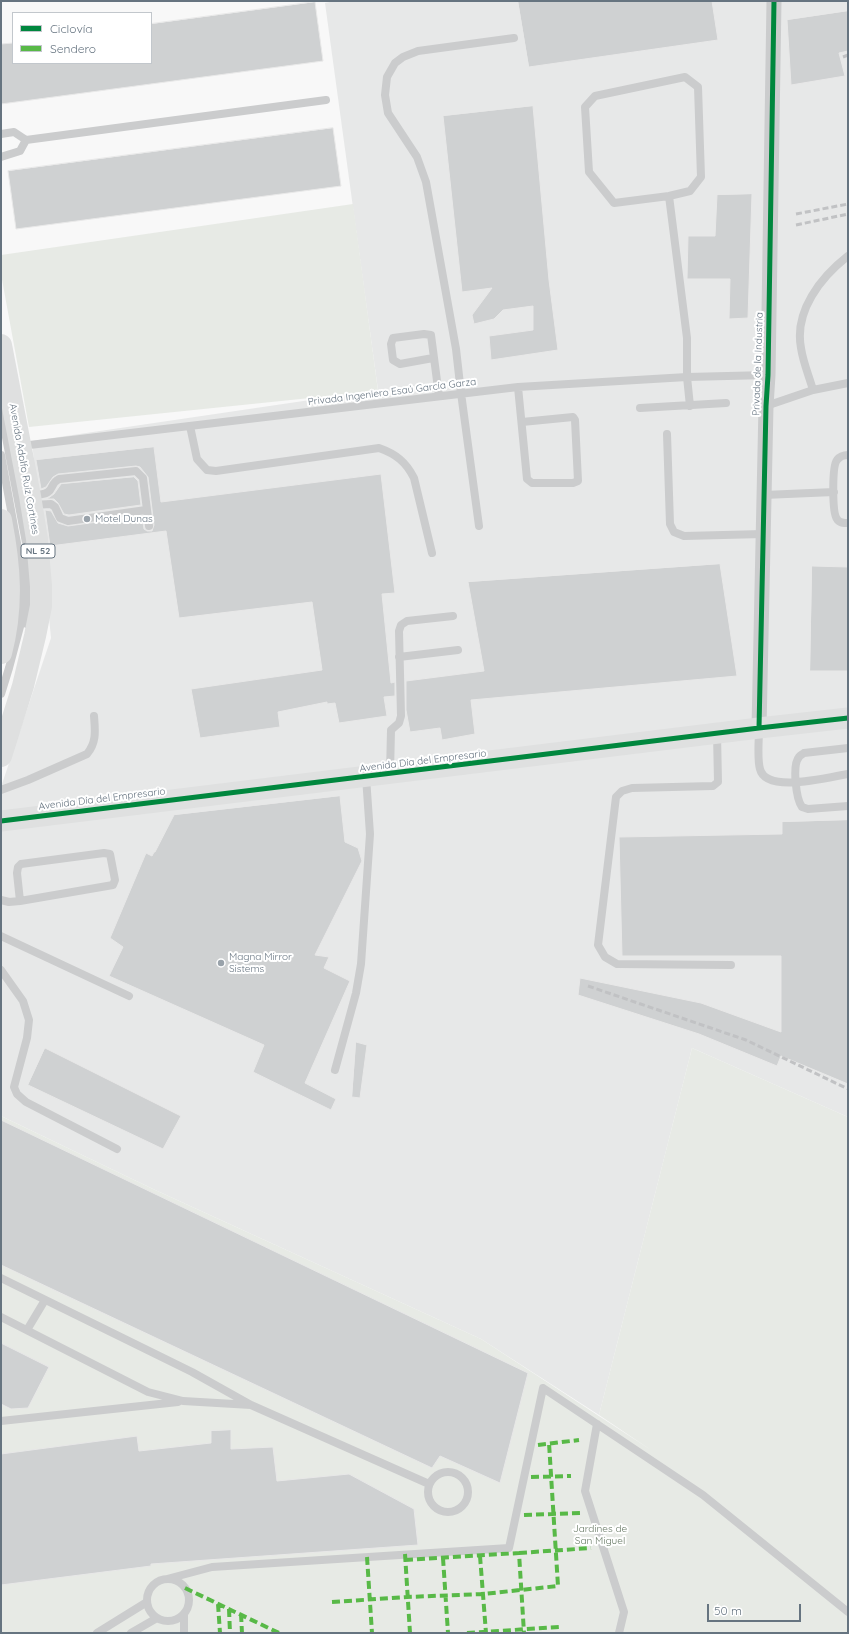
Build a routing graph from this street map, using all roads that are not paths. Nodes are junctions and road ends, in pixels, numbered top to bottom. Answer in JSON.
{"nodes":[{"id":1,"x":774,"y":1,"type":"edge"},
{"id":2,"x":514,"y":38,"type":"dead end"},
{"id":3,"x":326,"y":100,"type":"dead end"},
{"id":4,"x":1,"y":134,"type":"edge"},
{"id":5,"x":26,"y":140,"type":"junction"},
{"id":6,"x":1,"y":157,"type":"edge"},
{"id":7,"x":669,"y":196,"type":"junction"},
{"id":8,"x":848,"y":256,"type":"edge"},
{"id":9,"x":1,"y":345,"type":"edge"},
{"id":10,"x":433,"y":358,"type":"junction"},
{"id":11,"x":768,"y":375,"type":"junction"},
{"id":12,"x":687,"y":377,"type":"junction"},
{"id":13,"x":848,"y":383,"type":"edge"},
{"id":14,"x":518,"y":388,"type":"junction"},
{"id":15,"x":813,"y":390,"type":"junction"},
{"id":16,"x":460,"y":393,"type":"junction"},
{"id":17,"x":439,"y":396,"type":"junction"},
{"id":18,"x":726,"y":403,"type":"dead end"},
{"id":19,"x":690,"y":406,"type":"junction"},
{"id":20,"x":766,"y":406,"type":"junction"},
{"id":21,"x":640,"y":408,"type":"dead end"},
{"id":22,"x":1,"y":411,"type":"edge"},
{"id":23,"x":522,"y":422,"type":"junction"},
{"id":24,"x":190,"y":426,"type":"junction"},
{"id":25,"x":667,"y":434,"type":"dead end"},
{"id":26,"x":20,"y":446,"type":"junction"},
{"id":27,"x":1,"y":455,"type":"edge"},
{"id":28,"x":848,"y":455,"type":"edge"},
{"id":29,"x":834,"y":492,"type":"junction"},
{"id":30,"x":764,"y":495,"type":"junction"},
{"id":31,"x":30,"y":500,"type":"junction"},
{"id":32,"x":146,"y":510,"type":"junction"},
{"id":33,"x":1,"y":520,"type":"edge"},
{"id":34,"x":848,"y":523,"type":"edge"},
{"id":35,"x":149,"y":526,"type":"dead end"},
{"id":36,"x":479,"y":526,"type":"dead end"},
{"id":37,"x":763,"y":534,"type":"junction"},
{"id":38,"x":432,"y":553,"type":"dead end"},
{"id":39,"x":452,"y":616,"type":"dead end"},
{"id":40,"x":458,"y":650,"type":"dead end"},
{"id":41,"x":1,"y":653,"type":"edge"},
{"id":42,"x":399,"y":656,"type":"junction"},
{"id":43,"x":16,"y":673,"type":"dead end"},
{"id":44,"x":1,"y":694,"type":"edge"},
{"id":45,"x":94,"y":716,"type":"dead end"},
{"id":46,"x":848,"y":718,"type":"edge"},
{"id":47,"x":759,"y":728,"type":"junction"},
{"id":48,"x":717,"y":733,"type":"junction"},
{"id":49,"x":848,"y":748,"type":"edge"},
{"id":50,"x":1,"y":756,"type":"edge"},
{"id":51,"x":390,"y":774,"type":"junction"},
{"id":52,"x":848,"y":774,"type":"edge"},
{"id":53,"x":366,"y":777,"type":"junction"},
{"id":54,"x":796,"y":782,"type":"junction"},
{"id":55,"x":1,"y":790,"type":"edge"},
{"id":56,"x":848,"y":806,"type":"edge"},
{"id":57,"x":1,"y":821,"type":"edge"},
{"id":58,"x":1,"y":900,"type":"edge"},
{"id":59,"x":20,"y":901,"type":"junction"},
{"id":60,"x":1,"y":936,"type":"edge"},
{"id":61,"x":731,"y":965,"type":"dead end"},
{"id":62,"x":1,"y":970,"type":"edge"},
{"id":63,"x":129,"y":996,"type":"dead end"},
{"id":64,"x":335,"y":1070,"type":"dead end"},
{"id":65,"x":117,"y":1149,"type":"dead end"},
{"id":66,"x":1,"y":1278,"type":"edge"},
{"id":67,"x":45,"y":1300,"type":"junction"},
{"id":68,"x":1,"y":1317,"type":"edge"},
{"id":69,"x":27,"y":1330,"type":"junction"},
{"id":70,"x":183,"y":1401,"type":"junction"},
{"id":71,"x":251,"y":1406,"type":"junction"},
{"id":72,"x":1,"y":1421,"type":"edge"},
{"id":73,"x":597,"y":1424,"type":"junction"},
{"id":74,"x":429,"y":1484,"type":"junction"},
{"id":75,"x":167,"y":1579,"type":"junction"},
{"id":76,"x":148,"y":1602,"type":"junction"},
{"id":77,"x":848,"y":1612,"type":"edge"},
{"id":78,"x":184,"y":1614,"type":"junction"},
{"id":79,"x":157,"y":1618,"type":"junction"},
{"id":80,"x":97,"y":1633,"type":"edge"},
{"id":81,"x":131,"y":1633,"type":"edge"},
{"id":82,"x":184,"y":1633,"type":"edge"},
{"id":83,"x":619,"y":1633,"type":"edge"}],
"edges":[{"from":1,"to":11,"type":"street","name":"Privada de la Industria"},
{"from":2,"to":16,"type":"lane"},
{"from":3,"to":5,"type":"lane"},
{"from":4,"to":5,"type":"lane"},
{"from":5,"to":6,"type":"lane"},
{"from":7,"to":7,"type":"lane"},
{"from":7,"to":12,"type":"lane"},
{"from":8,"to":15,"type":"lane"},
{"from":9,"to":26,"type":"main road","name":"Avenida Adolfo Ruíz Cortines","number":"NL 52"},
{"from":10,"to":10,"type":"lane"},
{"from":10,"to":17,"type":"lane"},
{"from":11,"to":12,"type":"lane","name":"Privada Ingeniero Esaú García Garza"},
{"from":11,"to":20,"type":"street","name":"Privada de la Industria"},
{"from":12,"to":14,"type":"lane","name":"Privada Ingeniero Esaú García Garza"},
{"from":12,"to":19,"type":"lane"},
{"from":13,"to":15,"type":"lane"},
{"from":14,"to":16,"type":"lane","name":"Privada Ingeniero Esaú García Garza"},
{"from":14,"to":23,"type":"lane"},
{"from":15,"to":20,"type":"lane"},
{"from":16,"to":17,"type":"lane","name":"Privada Ingeniero Esaú García Garza"},
{"from":16,"to":36,"type":"lane"},
{"from":17,"to":24,"type":"lane","name":"Privada Ingeniero Esaú García Garza"},
{"from":18,"to":19,"type":"lane"},
{"from":19,"to":21,"type":"lane"},
{"from":20,"to":30,"type":"street","name":"Privada de la Industria"},
{"from":22,"to":43,"type":"lane"},
{"from":23,"to":23,"type":"lane"},
{"from":24,"to":26,"type":"lane","name":"Privada Ingeniero Esaú García Garza"},
{"from":24,"to":38,"type":"lane"},
{"from":25,"to":37,"type":"lane"},
{"from":26,"to":31,"type":"main road","name":"Avenida Adolfo Ruíz Cortines","number":"NL 52"},
{"from":27,"to":44,"type":"lane"},
{"from":28,"to":29,"type":"lane"},
{"from":29,"to":30,"type":"lane"},
{"from":29,"to":34,"type":"lane"},
{"from":30,"to":37,"type":"street","name":"Privada de la Industria"},
{"from":31,"to":32,"type":"lane"},
{"from":31,"to":32,"type":"lane"},
{"from":31,"to":50,"type":"main road","name":"Avenida Adolfo Ruíz Cortines","number":"NL 52"},
{"from":32,"to":35,"type":"lane"},
{"from":33,"to":41,"type":"main road","number":"NL 52"},
{"from":37,"to":47,"type":"street","name":"Privada de la Industria"},
{"from":39,"to":42,"type":"lane"},
{"from":40,"to":42,"type":"lane"},
{"from":42,"to":51,"type":"lane"},
{"from":45,"to":55,"type":"lane"},
{"from":46,"to":47,"type":"street","name":"Avenida Día del Empresario"},
{"from":47,"to":48,"type":"street","name":"Avenida Día del Empresario"},
{"from":47,"to":54,"type":"lane"},
{"from":48,"to":51,"type":"street","name":"Avenida Día del Empresario"},
{"from":48,"to":61,"type":"lane"},
{"from":49,"to":54,"type":"lane"},
{"from":51,"to":53,"type":"street","name":"Avenida Día del Empresario"},
{"from":52,"to":54,"type":"lane"},
{"from":53,"to":57,"type":"street","name":"Avenida Día del Empresario"},
{"from":53,"to":64,"type":"lane"},
{"from":54,"to":56,"type":"lane"},
{"from":58,"to":59,"type":"lane"},
{"from":59,"to":59,"type":"lane"},
{"from":60,"to":63,"type":"lane"},
{"from":62,"to":65,"type":"lane"},
{"from":66,"to":67,"type":"lane"},
{"from":67,"to":69,"type":"lane"},
{"from":67,"to":71,"type":"lane"},
{"from":68,"to":69,"type":"lane"},
{"from":69,"to":70,"type":"lane"},
{"from":70,"to":71,"type":"lane"},
{"from":70,"to":72,"type":"lane"},
{"from":71,"to":74,"type":"lane"},
{"from":73,"to":75,"type":"lane"},
{"from":73,"to":77,"type":"lane"},
{"from":73,"to":83,"type":"lane"},
{"from":74,"to":74,"type":"lane"},
{"from":75,"to":76,"type":"lane"},
{"from":75,"to":78,"type":"lane"},
{"from":76,"to":79,"type":"lane"},
{"from":76,"to":80,"type":"lane"},
{"from":78,"to":79,"type":"lane"},
{"from":78,"to":82,"type":"lane"},
{"from":79,"to":81,"type":"lane"}]}
